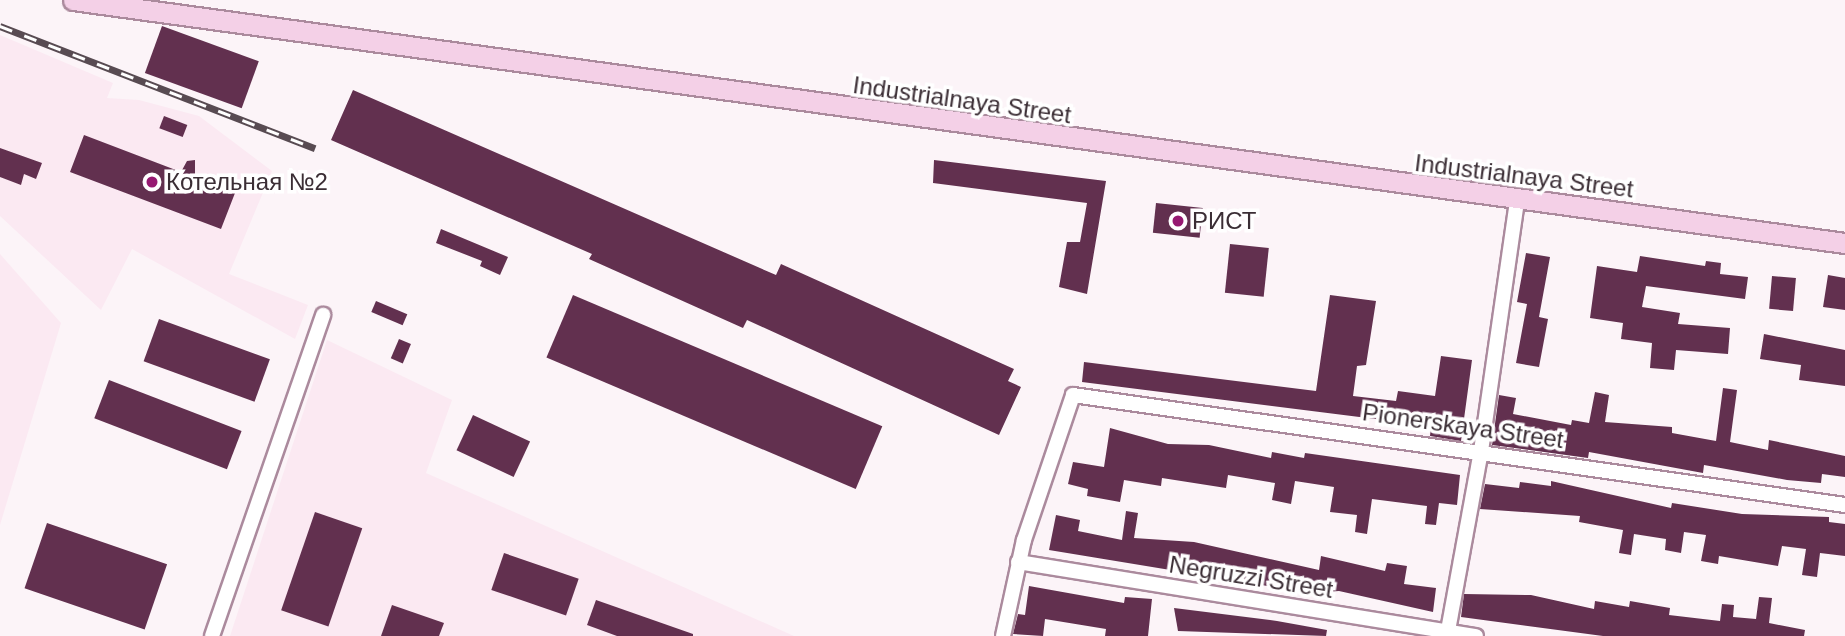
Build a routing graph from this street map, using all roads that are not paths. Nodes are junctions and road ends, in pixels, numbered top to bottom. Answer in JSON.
{"nodes":[{"id":1,"x":73,"y":0,"type":"edge"},
{"id":2,"x":1517,"y":200,"type":"junction"},
{"id":3,"x":1845,"y":243,"type":"edge"},
{"id":4,"x":323,"y":315,"type":"dead end"},
{"id":5,"x":1481,"y":452,"type":"junction"},
{"id":6,"x":1845,"y":505,"type":"edge"},
{"id":7,"x":1018,"y":562,"type":"junction"},
{"id":8,"x":1447,"y":634,"type":"edge"},
{"id":9,"x":212,"y":636,"type":"edge"},
{"id":10,"x":1003,"y":636,"type":"edge"},
{"id":11,"x":1476,"y":636,"type":"edge"}],
"edges":[{"from":1,"to":2,"type":"main road","name":"Industrialnaya Street"},
{"from":2,"to":3,"type":"main road","name":"Industrialnaya Street"},
{"from":2,"to":5,"type":"street"},
{"from":4,"to":9,"type":"street"},
{"from":5,"to":6,"type":"street","name":"Pionerskaya Street"},
{"from":5,"to":7,"type":"street","name":"Pionerskaya Street"},
{"from":5,"to":8,"type":"street"},
{"from":7,"to":8,"type":"street","name":"Negruzzi Street"},
{"from":7,"to":10,"type":"street"},
{"from":8,"to":11,"type":"street","name":"Negruzzi Street"}]}
